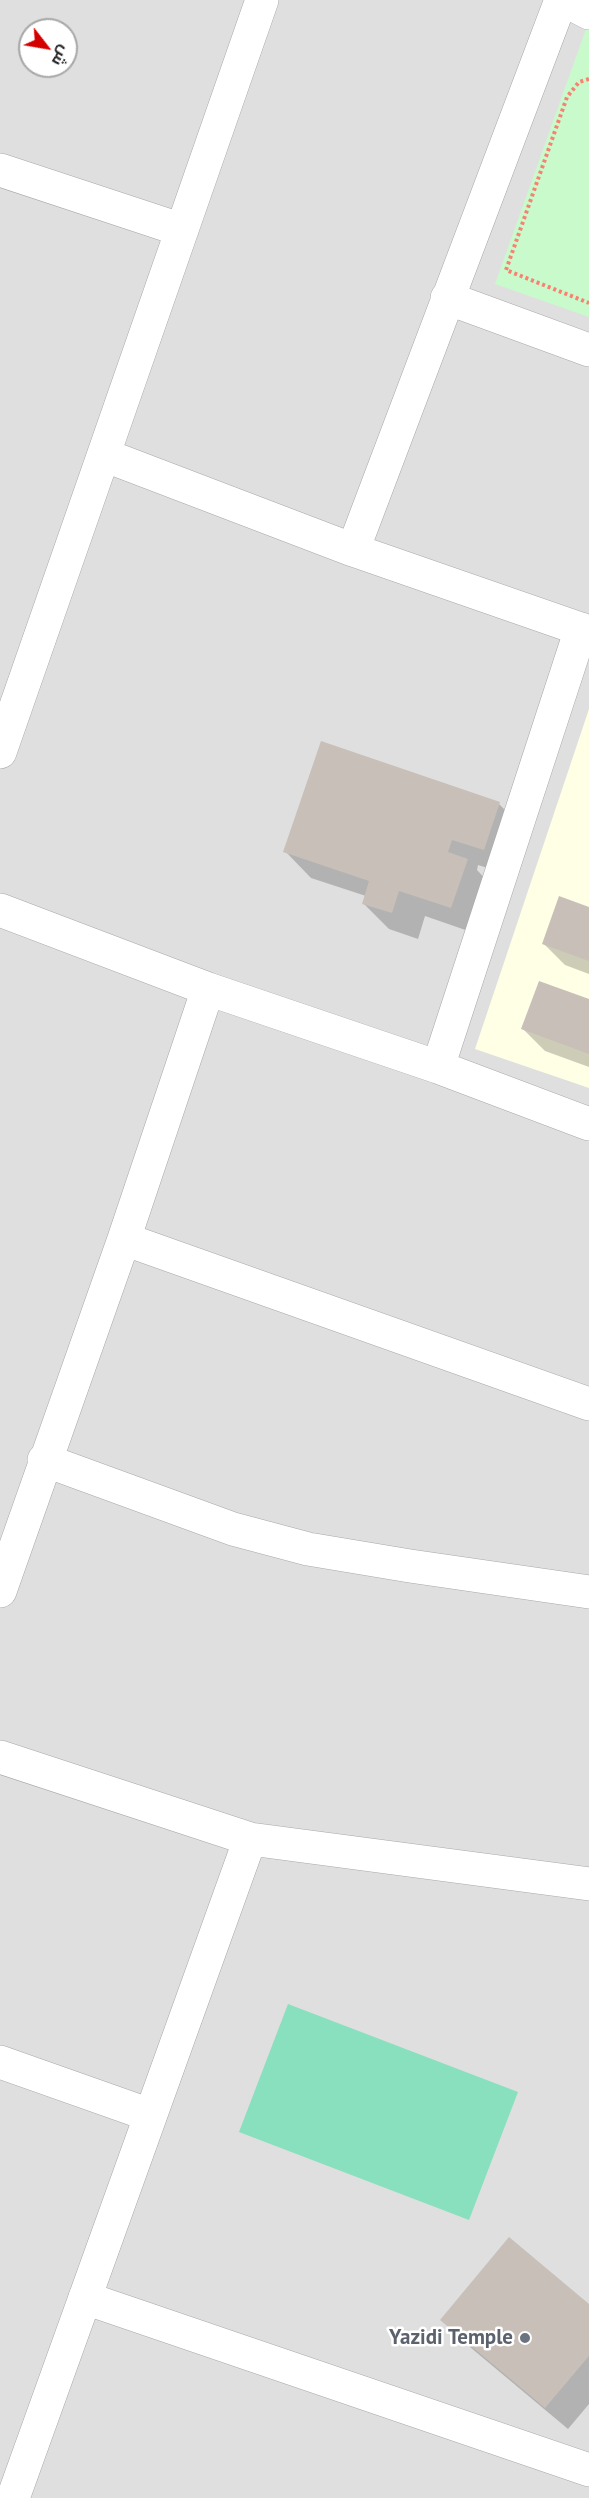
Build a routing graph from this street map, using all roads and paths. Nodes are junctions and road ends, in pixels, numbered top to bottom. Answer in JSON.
{"nodes":[{"id":1,"x":262,"y":0,"type":"edge"},
{"id":2,"x":563,"y":0,"type":"edge"},
{"id":3,"x":589,"y":14,"type":"edge"},
{"id":4,"x":589,"y":79,"type":"edge"},
{"id":5,"x":0,"y":170,"type":"edge"},
{"id":6,"x":182,"y":230,"type":"junction"},
{"id":7,"x":447,"y":298,"type":"junction"},
{"id":8,"x":589,"y":303,"type":"edge"},
{"id":9,"x":589,"y":350,"type":"edge"},
{"id":10,"x":104,"y":455,"type":"junction"},
{"id":11,"x":353,"y":550,"type":"junction"},
{"id":12,"x":585,"y":631,"type":"edge"},
{"id":13,"x":0,"y":752,"type":"edge"},
{"id":14,"x":0,"y":910,"type":"edge"},
{"id":15,"x":208,"y":989,"type":"junction"},
{"id":16,"x":438,"y":1067,"type":"junction"},
{"id":17,"x":589,"y":1124,"type":"edge"},
{"id":18,"x":123,"y":1239,"type":"junction"},
{"id":19,"x":589,"y":1404,"type":"edge"},
{"id":20,"x":44,"y":1460,"type":"junction"},
{"id":21,"x":0,"y":1591,"type":"edge"},
{"id":22,"x":589,"y":1592,"type":"edge"},
{"id":23,"x":0,"y":1757,"type":"edge"},
{"id":24,"x":250,"y":1839,"type":"junction"},
{"id":25,"x":589,"y":1884,"type":"edge"},
{"id":26,"x":0,"y":2062,"type":"edge"},
{"id":27,"x":150,"y":2115,"type":"junction"},
{"id":28,"x":85,"y":2298,"type":"junction"},
{"id":29,"x":589,"y":2470,"type":"edge"},
{"id":30,"x":13,"y":2498,"type":"edge"}],
"edges":[{"from":1,"to":6,"type":"street"},
{"from":2,"to":3,"type":"street"},
{"from":2,"to":7,"type":"street"},
{"from":4,"to":8,"type":"path"},
{"from":5,"to":6,"type":"street"},
{"from":6,"to":10,"type":"street"},
{"from":7,"to":9,"type":"street"},
{"from":7,"to":11,"type":"street"},
{"from":10,"to":11,"type":"street"},
{"from":10,"to":13,"type":"street"},
{"from":11,"to":12,"type":"street"},
{"from":12,"to":16,"type":"street"},
{"from":14,"to":15,"type":"street"},
{"from":15,"to":16,"type":"street"},
{"from":15,"to":18,"type":"street"},
{"from":16,"to":17,"type":"street"},
{"from":18,"to":19,"type":"street"},
{"from":18,"to":20,"type":"street"},
{"from":20,"to":21,"type":"street"},
{"from":20,"to":22,"type":"street"},
{"from":23,"to":24,"type":"street"},
{"from":24,"to":25,"type":"street"},
{"from":24,"to":27,"type":"street"},
{"from":26,"to":27,"type":"street"},
{"from":27,"to":28,"type":"street"},
{"from":28,"to":29,"type":"street"},
{"from":28,"to":30,"type":"street"}]}
